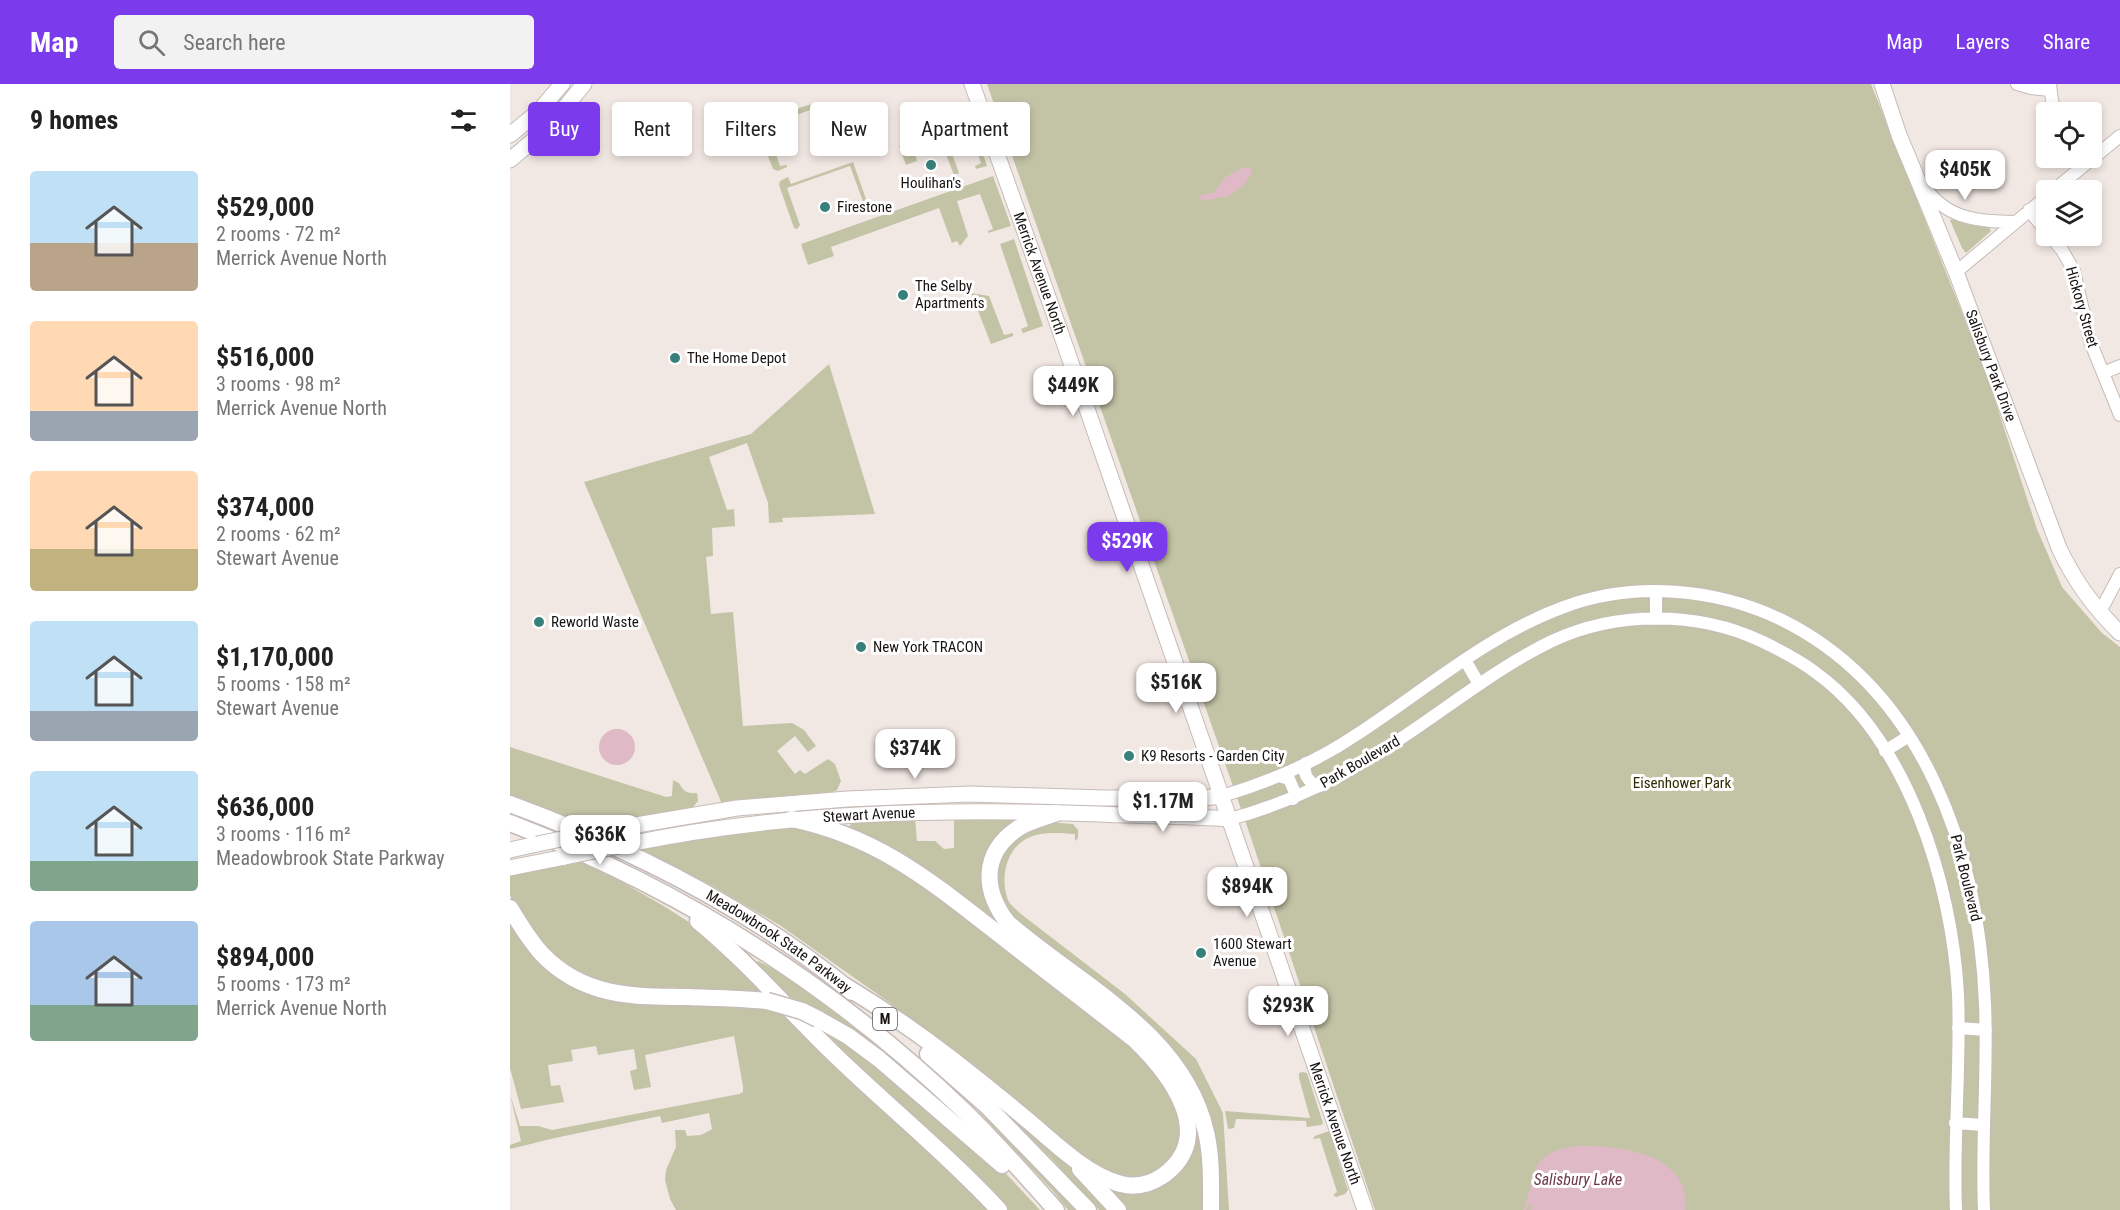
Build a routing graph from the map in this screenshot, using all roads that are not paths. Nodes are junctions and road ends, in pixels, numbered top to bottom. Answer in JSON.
{"nodes":[{"id":1,"x":562,"y":84,"type":"edge"},
{"id":2,"x":584,"y":84,"type":"edge"},
{"id":3,"x":972,"y":84,"type":"edge"},
{"id":4,"x":1882,"y":84,"type":"edge"},
{"id":5,"x":2017,"y":84,"type":"edge"},
{"id":6,"x":2050,"y":87,"type":"edge"},
{"id":7,"x":2054,"y":102,"type":"edge"},
{"id":8,"x":510,"y":135,"type":"edge"},
{"id":9,"x":2120,"y":136,"type":"edge"},
{"id":10,"x":2102,"y":150,"type":"edge"},
{"id":11,"x":510,"y":160,"type":"edge"},
{"id":12,"x":2079,"y":168,"type":"edge"},
{"id":13,"x":1916,"y":175,"type":"junction"},
{"id":14,"x":2066,"y":180,"type":"edge"},
{"id":15,"x":2036,"y":205,"type":"edge"},
{"id":16,"x":2029,"y":210,"type":"junction"},
{"id":17,"x":2036,"y":219,"type":"edge"},
{"id":18,"x":2015,"y":222,"type":"junction"},
{"id":19,"x":2058,"y":246,"type":"edge"},
{"id":20,"x":1956,"y":272,"type":"junction"},
{"id":21,"x":2120,"y":366,"type":"edge"},
{"id":22,"x":2103,"y":373,"type":"junction"},
{"id":23,"x":2120,"y":415,"type":"edge"},
{"id":24,"x":2120,"y":574,"type":"edge"},
{"id":25,"x":1656,"y":592,"type":"junction"},
{"id":26,"x":2100,"y":612,"type":"junction"},
{"id":27,"x":1656,"y":619,"type":"junction"},
{"id":28,"x":2120,"y":633,"type":"edge"},
{"id":29,"x":1466,"y":660,"type":"junction"},
{"id":30,"x":1479,"y":684,"type":"junction"},
{"id":31,"x":1909,"y":736,"type":"junction"},
{"id":32,"x":1885,"y":751,"type":"junction"},
{"id":33,"x":1306,"y":763,"type":"junction"},
{"id":34,"x":1279,"y":776,"type":"junction"},
{"id":35,"x":1320,"y":786,"type":"junction"},
{"id":36,"x":970,"y":794,"type":"junction"},
{"id":37,"x":1008,"y":795,"type":"junction"},
{"id":38,"x":1222,"y":796,"type":"junction"},
{"id":39,"x":1293,"y":799,"type":"junction"},
{"id":40,"x":510,"y":804,"type":"edge"},
{"id":41,"x":854,"y":804,"type":"junction"},
{"id":42,"x":954,"y":811,"type":"junction"},
{"id":43,"x":1021,"y":812,"type":"junction"},
{"id":44,"x":1056,"y":813,"type":"junction"},
{"id":45,"x":792,"y":819,"type":"junction"},
{"id":46,"x":1230,"y":819,"type":"junction"},
{"id":47,"x":510,"y":823,"type":"edge"},
{"id":48,"x":510,"y":850,"type":"edge"},
{"id":49,"x":510,"y":868,"type":"edge"},
{"id":50,"x":663,"y":892,"type":"junction"},
{"id":51,"x":510,"y":902,"type":"edge"},
{"id":52,"x":514,"y":915,"type":"edge"},
{"id":53,"x":845,"y":986,"type":"junction"},
{"id":54,"x":1958,"y":1028,"type":"junction"},
{"id":55,"x":1986,"y":1030,"type":"junction"},
{"id":56,"x":1955,"y":1123,"type":"junction"},
{"id":57,"x":1983,"y":1125,"type":"junction"},
{"id":58,"x":1061,"y":1150,"type":"junction"},
{"id":59,"x":999,"y":1210,"type":"edge"},
{"id":60,"x":1056,"y":1210,"type":"edge"},
{"id":61,"x":1088,"y":1210,"type":"edge"},
{"id":62,"x":1118,"y":1210,"type":"edge"},
{"id":63,"x":1211,"y":1210,"type":"edge"},
{"id":64,"x":1365,"y":1210,"type":"edge"},
{"id":65,"x":1956,"y":1210,"type":"edge"},
{"id":66,"x":1984,"y":1210,"type":"edge"}],
"edges":[{"from":1,"to":8,"type":"main road"},
{"from":2,"to":11,"type":"main road"},
{"from":3,"to":38,"type":"main road","name":"Merrick Avenue North"},
{"from":4,"to":13,"type":"main road","name":"Salisbury Park Drive"},
{"from":5,"to":6,"type":"street"},
{"from":6,"to":7,"type":"street"},
{"from":9,"to":10,"type":"street"},
{"from":12,"to":14,"type":"street"},
{"from":13,"to":18,"type":"street"},
{"from":13,"to":20,"type":"main road","name":"Salisbury Park Drive"},
{"from":15,"to":16,"type":"street"},
{"from":16,"to":17,"type":"street"},
{"from":16,"to":18,"type":"street"},
{"from":18,"to":20,"type":"street"},
{"from":19,"to":22,"type":"street","name":"Hickory Street"},
{"from":20,"to":26,"type":"main road","name":"Salisbury Park Drive"},
{"from":21,"to":22,"type":"street"},
{"from":22,"to":23,"type":"street","name":"Hickory Street"},
{"from":24,"to":26,"type":"street"},
{"from":25,"to":27,"type":"street"},
{"from":25,"to":29,"type":"street","name":"Park Boulevard"},
{"from":25,"to":31,"type":"street","name":"Park Boulevard"},
{"from":26,"to":28,"type":"main road","name":"Salisbury Park Drive"},
{"from":27,"to":30,"type":"street","name":"Park Boulevard"},
{"from":27,"to":32,"type":"street","name":"Park Boulevard"},
{"from":29,"to":30,"type":"street"},
{"from":29,"to":33,"type":"street","name":"Park Boulevard"},
{"from":30,"to":35,"type":"street","name":"Park Boulevard"},
{"from":31,"to":32,"type":"street"},
{"from":31,"to":55,"type":"street","name":"Park Boulevard"},
{"from":32,"to":54,"type":"street","name":"Park Boulevard"},
{"from":33,"to":34,"type":"street","name":"Park Boulevard"},
{"from":33,"to":35,"type":"street"},
{"from":34,"to":38,"type":"street","name":"Park Boulevard"},
{"from":34,"to":39,"type":"street"},
{"from":35,"to":39,"type":"street","name":"Park Boulevard"},
{"from":36,"to":37,"type":"main road","name":"Stewart Avenue"},
{"from":36,"to":41,"type":"main road","name":"Stewart Avenue"},
{"from":36,"to":42,"type":"main road"},
{"from":37,"to":38,"type":"main road","name":"Stewart Avenue"},
{"from":37,"to":43,"type":"main road"},
{"from":38,"to":46,"type":"main road","name":"Merrick Avenue North"},
{"from":39,"to":46,"type":"street","name":"Park Boulevard"},
{"from":40,"to":53,"type":"highway","name":"Meadowbrook State Parkway","number":"M"},
{"from":41,"to":42,"type":"main road","name":"Stewart Avenue"},
{"from":41,"to":45,"type":"main road","name":"Stewart Avenue"},
{"from":41,"to":48,"type":"main road","name":"Stewart Avenue","bridge":true},
{"from":42,"to":43,"type":"main road","name":"Stewart Avenue"},
{"from":43,"to":44,"type":"main road","name":"Stewart Avenue"},
{"from":44,"to":46,"type":"main road","name":"Stewart Avenue"},
{"from":44,"to":63,"type":"highway"},
{"from":45,"to":49,"type":"main road","name":"Stewart Avenue","bridge":true},
{"from":45,"to":58,"type":"highway"},
{"from":46,"to":64,"type":"main road","name":"Merrick Avenue North"},
{"from":47,"to":50,"type":"highway","name":"Meadowbrook State Parkway","number":"M"},
{"from":50,"to":59,"type":"highway"},
{"from":50,"to":60,"type":"highway","name":"Meadowbrook State Parkway","number":"M"},
{"from":51,"to":52,"type":"highway"},
{"from":52,"to":60,"type":"highway","bridge":true},
{"from":53,"to":58,"type":"highway"},
{"from":53,"to":61,"type":"highway","name":"Meadowbrook State Parkway","number":"M"},
{"from":54,"to":55,"type":"street"},
{"from":54,"to":56,"type":"street","name":"Park Boulevard"},
{"from":55,"to":57,"type":"street","name":"Park Boulevard"},
{"from":56,"to":57,"type":"street"},
{"from":56,"to":65,"type":"street","name":"Park Boulevard"},
{"from":57,"to":66,"type":"street","name":"Park Boulevard"},
{"from":58,"to":62,"type":"highway"}]}
